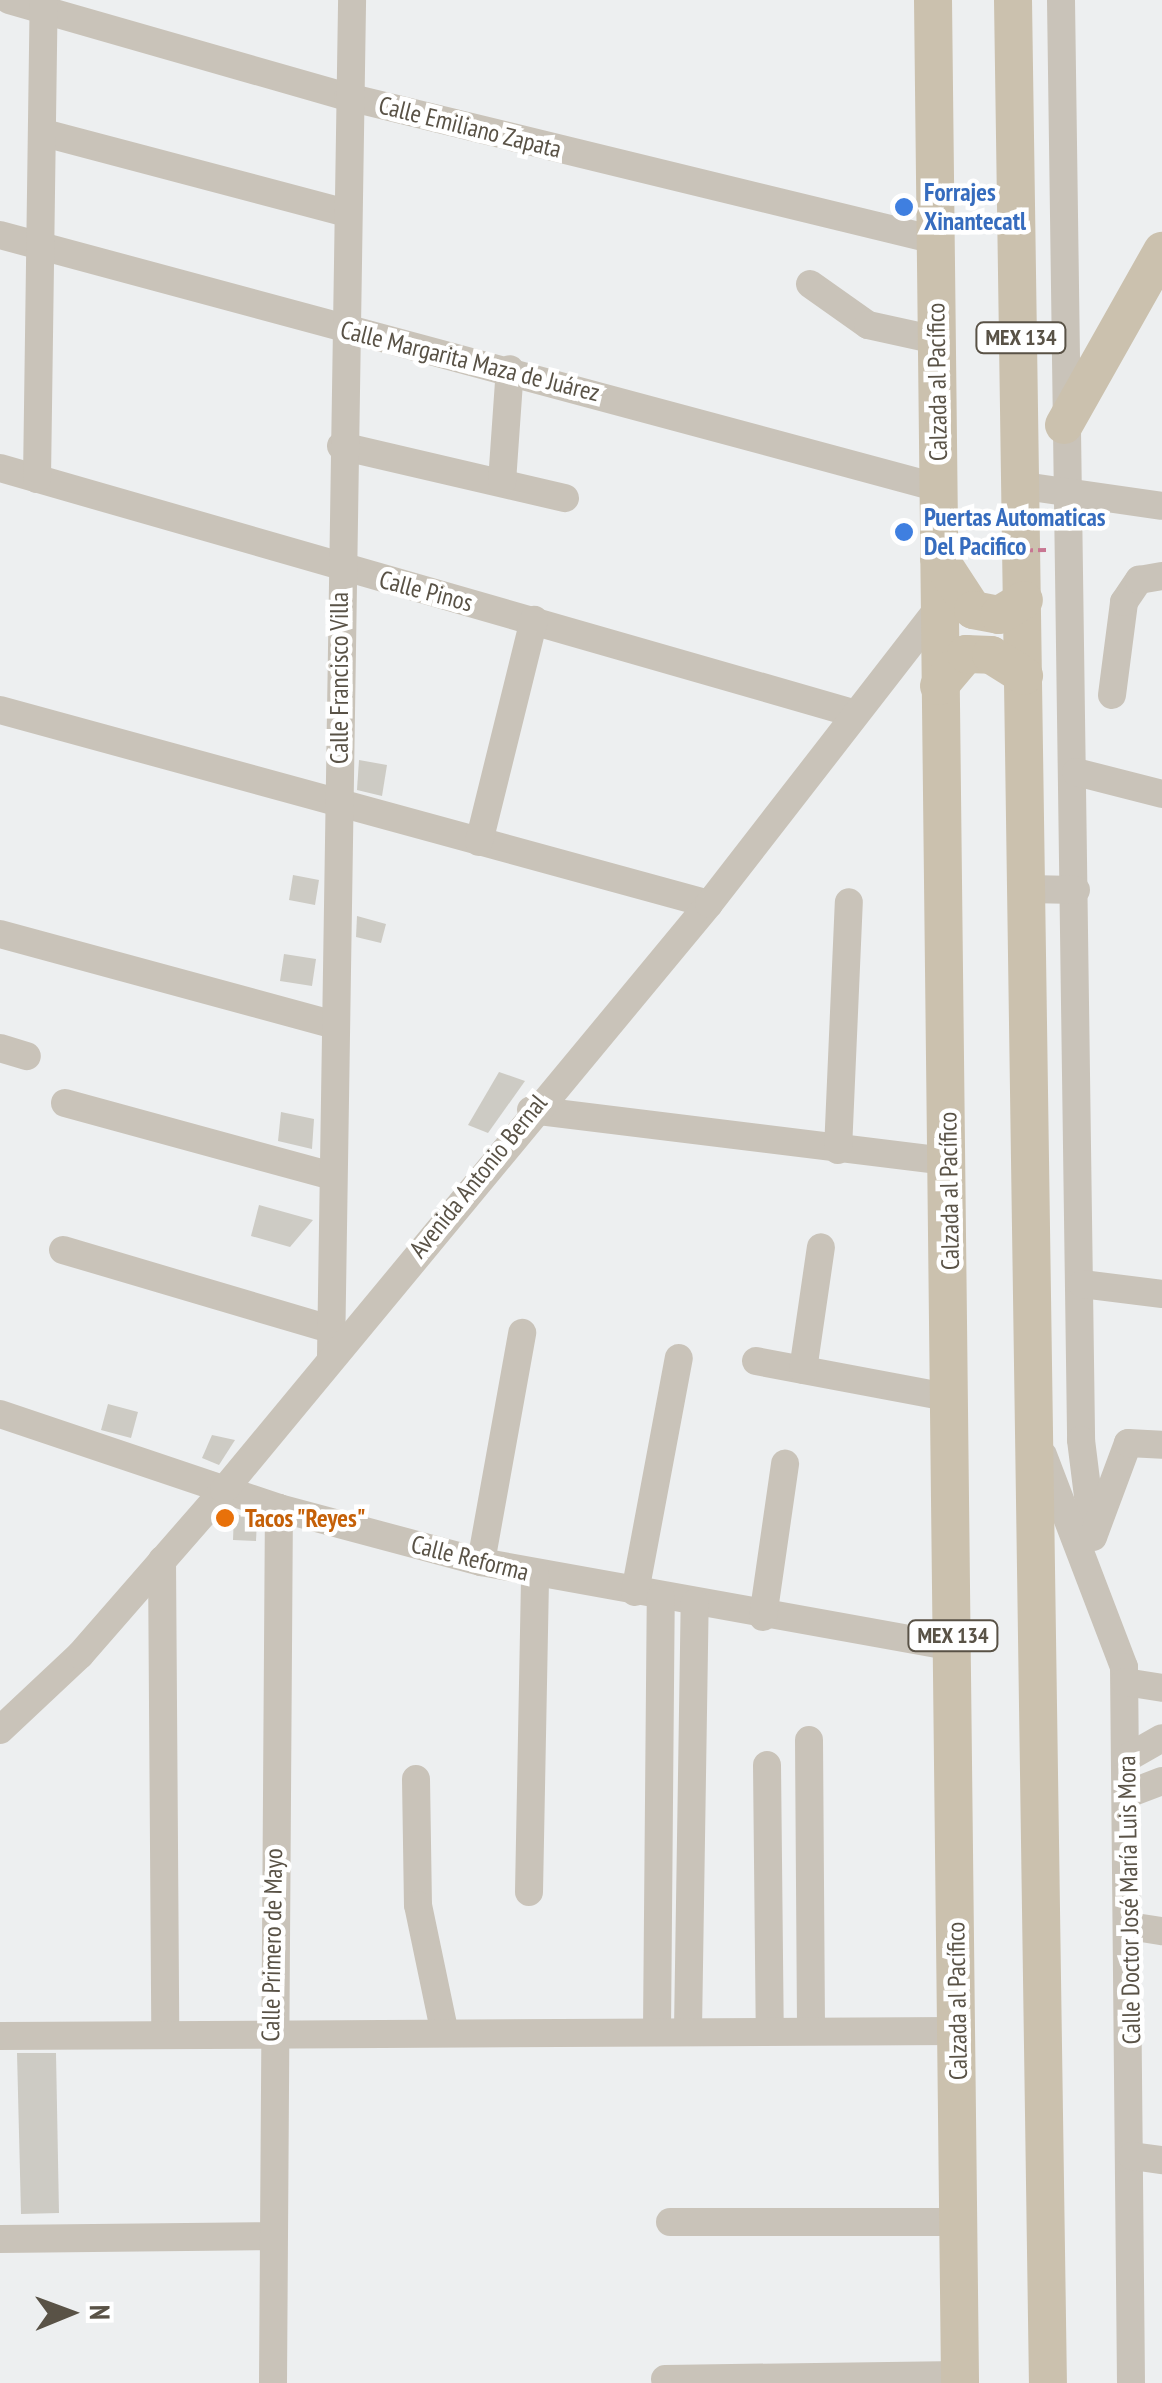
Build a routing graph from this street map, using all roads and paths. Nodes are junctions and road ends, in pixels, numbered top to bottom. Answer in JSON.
{"nodes":[{"id":1,"x":9,"y":0,"type":"edge"},
{"id":2,"x":352,"y":0,"type":"edge"},
{"id":3,"x":933,"y":0,"type":"edge"},
{"id":4,"x":1062,"y":0,"type":"edge"},
{"id":5,"x":1013,"y":1,"type":"edge"},
{"id":6,"x":44,"y":4,"type":"edge"},
{"id":7,"x":348,"y":97,"type":"junction"},
{"id":8,"x":44,"y":133,"type":"junction"},
{"id":9,"x":1062,"y":136,"type":"junction"},
{"id":10,"x":1017,"y":138,"type":"junction"},
{"id":11,"x":342,"y":212,"type":"junction"},
{"id":12,"x":0,"y":235,"type":"edge"},
{"id":13,"x":934,"y":240,"type":"junction"},
{"id":14,"x":43,"y":247,"type":"junction"},
{"id":15,"x":1162,"y":251,"type":"edge"},
{"id":16,"x":810,"y":284,"type":"dead end"},
{"id":17,"x":342,"y":329,"type":"junction"},
{"id":18,"x":936,"y":340,"type":"junction"},
{"id":19,"x":510,"y":370,"type":"junction"},
{"id":20,"x":1064,"y":425,"type":"junction"},
{"id":21,"x":341,"y":446,"type":"junction"},
{"id":22,"x":0,"y":468,"type":"edge"},
{"id":23,"x":38,"y":479,"type":"junction"},
{"id":24,"x":502,"y":482,"type":"junction"},
{"id":25,"x":1024,"y":486,"type":"junction"},
{"id":26,"x":1064,"y":486,"type":"junction"},
{"id":27,"x":939,"y":488,"type":"junction"},
{"id":28,"x":566,"y":498,"type":"dead end"},
{"id":29,"x":1162,"y":506,"type":"edge"},
{"id":30,"x":1047,"y":550,"type":"dead end"},
{"id":31,"x":929,"y":554,"type":"junction"},
{"id":32,"x":340,"y":567,"type":"junction"},
{"id":33,"x":1162,"y":576,"type":"edge"},
{"id":34,"x":938,"y":608,"type":"junction"},
{"id":35,"x":1024,"y":615,"type":"junction"},
{"id":36,"x":534,"y":620,"type":"junction"},
{"id":37,"x":1070,"y":628,"type":"junction"},
{"id":38,"x":1071,"y":658,"type":"junction"},
{"id":39,"x":1113,"y":660,"type":"junction"},
{"id":40,"x":1024,"y":676,"type":"junction"},
{"id":41,"x":938,"y":686,"type":"junction"},
{"id":42,"x":1112,"y":695,"type":"dead end"},
{"id":43,"x":0,"y":710,"type":"edge"},
{"id":44,"x":853,"y":714,"type":"junction"},
{"id":45,"x":1076,"y":772,"type":"junction"},
{"id":46,"x":1162,"y":794,"type":"edge"},
{"id":47,"x":338,"y":806,"type":"junction"},
{"id":48,"x":479,"y":842,"type":"junction"},
{"id":49,"x":1028,"y":889,"type":"junction"},
{"id":50,"x":1076,"y":890,"type":"junction"},
{"id":51,"x":849,"y":902,"type":"dead end"},
{"id":52,"x":710,"y":904,"type":"junction"},
{"id":53,"x":0,"y":934,"type":"edge"},
{"id":54,"x":334,"y":1025,"type":"junction"},
{"id":55,"x":65,"y":1103,"type":"dead end"},
{"id":56,"x":531,"y":1110,"type":"junction"},
{"id":57,"x":1032,"y":1134,"type":"junction"},
{"id":58,"x":1079,"y":1134,"type":"junction"},
{"id":59,"x":838,"y":1150,"type":"junction"},
{"id":60,"x":949,"y":1162,"type":"junction"},
{"id":61,"x":331,"y":1176,"type":"junction"},
{"id":62,"x":821,"y":1247,"type":"dead end"},
{"id":63,"x":63,"y":1250,"type":"dead end"},
{"id":64,"x":1082,"y":1284,"type":"junction"},
{"id":65,"x":1162,"y":1294,"type":"edge"},
{"id":66,"x":522,"y":1333,"type":"dead end"},
{"id":67,"x":330,"y":1343,"type":"junction"},
{"id":68,"x":679,"y":1358,"type":"dead end"},
{"id":69,"x":756,"y":1361,"type":"dead end"},
{"id":70,"x":803,"y":1370,"type":"junction"},
{"id":71,"x":952,"y":1398,"type":"junction"},
{"id":72,"x":0,"y":1414,"type":"edge"},
{"id":73,"x":1037,"y":1433,"type":"junction"},
{"id":74,"x":1162,"y":1445,"type":"edge"},
{"id":75,"x":785,"y":1464,"type":"dead end"},
{"id":76,"x":224,"y":1490,"type":"junction"},
{"id":77,"x":279,"y":1508,"type":"junction"},
{"id":78,"x":1093,"y":1536,"type":"junction"},
{"id":79,"x":162,"y":1560,"type":"junction"},
{"id":80,"x":481,"y":1562,"type":"junction"},
{"id":81,"x":1081,"y":1565,"type":"junction"},
{"id":82,"x":535,"y":1575,"type":"junction"},
{"id":83,"x":648,"y":1595,"type":"junction"},
{"id":84,"x":695,"y":1604,"type":"junction"},
{"id":85,"x":763,"y":1616,"type":"junction"},
{"id":86,"x":953,"y":1647,"type":"junction"},
{"id":87,"x":1125,"y":1682,"type":"junction"},
{"id":88,"x":1162,"y":1688,"type":"edge"},
{"id":89,"x":0,"y":1730,"type":"edge"},
{"id":90,"x":1162,"y":1738,"type":"edge"},
{"id":91,"x":809,"y":1740,"type":"dead end"},
{"id":92,"x":1127,"y":1758,"type":"junction"},
{"id":93,"x":767,"y":1765,"type":"dead end"},
{"id":94,"x":416,"y":1778,"type":"dead end"},
{"id":95,"x":1162,"y":1781,"type":"edge"},
{"id":96,"x":1128,"y":1794,"type":"junction"},
{"id":97,"x":528,"y":1892,"type":"dead end"},
{"id":98,"x":1129,"y":1926,"type":"junction"},
{"id":99,"x":1162,"y":1931,"type":"edge"},
{"id":100,"x":444,"y":2029,"type":"junction"},
{"id":101,"x":657,"y":2030,"type":"junction"},
{"id":102,"x":688,"y":2030,"type":"junction"},
{"id":103,"x":270,"y":2031,"type":"junction"},
{"id":104,"x":770,"y":2031,"type":"junction"},
{"id":105,"x":812,"y":2031,"type":"junction"},
{"id":106,"x":957,"y":2031,"type":"junction"},
{"id":107,"x":165,"y":2033,"type":"junction"},
{"id":108,"x":0,"y":2036,"type":"edge"},
{"id":109,"x":1132,"y":2156,"type":"junction"},
{"id":110,"x":1162,"y":2160,"type":"edge"},
{"id":111,"x":670,"y":2222,"type":"dead end"},
{"id":112,"x":960,"y":2222,"type":"junction"},
{"id":113,"x":272,"y":2236,"type":"junction"},
{"id":114,"x":0,"y":2239,"type":"edge"},
{"id":115,"x":665,"y":2378,"type":"dead end"},
{"id":116,"x":960,"y":2379,"type":"edge"},
{"id":117,"x":1135,"y":2382,"type":"edge"},
{"id":118,"x":273,"y":2383,"type":"edge"},
{"id":119,"x":1048,"y":2383,"type":"edge"}],
"edges":[{"from":1,"to":6,"type":"street","name":"Calle Emiliano Zapata"},
{"from":2,"to":7,"type":"street","name":"Calle Francisco Villa"},
{"from":3,"to":13,"type":"main road","name":"Calzada al Pacífico","number":"MEX 134"},
{"from":4,"to":5,"type":"street"},
{"from":4,"to":9,"type":"street"},
{"from":5,"to":10,"type":"main road","number":"MEX 134"},
{"from":6,"to":7,"type":"street","name":"Calle Emiliano Zapata"},
{"from":6,"to":8,"type":"street"},
{"from":7,"to":11,"type":"street","name":"Calle Francisco Villa"},
{"from":7,"to":13,"type":"street","name":"Calle Emiliano Zapata"},
{"from":8,"to":11,"type":"street"},
{"from":8,"to":14,"type":"street"},
{"from":9,"to":10,"type":"street"},
{"from":9,"to":20,"type":"street"},
{"from":10,"to":25,"type":"main road","number":"MEX 134"},
{"from":11,"to":17,"type":"street","name":"Calle Francisco Villa"},
{"from":12,"to":14,"type":"street","name":"Calle Margarita Maza de Juárez"},
{"from":13,"to":18,"type":"main road","name":"Calzada al Pacífico","number":"MEX 134"},
{"from":14,"to":17,"type":"street","name":"Calle Margarita Maza de Juárez"},
{"from":14,"to":23,"type":"street"},
{"from":15,"to":20,"type":"main road"},
{"from":16,"to":18,"type":"street"},
{"from":17,"to":19,"type":"street","name":"Calle Margarita Maza de Juárez"},
{"from":17,"to":21,"type":"street","name":"Calle Francisco Villa"},
{"from":18,"to":27,"type":"main road","name":"Calzada al Pacífico","number":"MEX 134"},
{"from":19,"to":24,"type":"street"},
{"from":19,"to":27,"type":"street","name":"Calle Margarita Maza de Juárez"},
{"from":20,"to":26,"type":"street"},
{"from":21,"to":24,"type":"street"},
{"from":21,"to":32,"type":"street","name":"Calle Francisco Villa"},
{"from":22,"to":23,"type":"street","name":"Calle Pinos"},
{"from":23,"to":32,"type":"street","name":"Calle Pinos"},
{"from":24,"to":28,"type":"street"},
{"from":25,"to":26,"type":"street"},
{"from":25,"to":35,"type":"main road","number":"MEX 134"},
{"from":26,"to":29,"type":"street"},
{"from":26,"to":37,"type":"street"},
{"from":27,"to":31,"type":"main road","name":"Calzada al Pacífico","number":"MEX 134"},
{"from":30,"to":31,"type":"path","bridge":true},
{"from":31,"to":34,"type":"main road","name":"Calzada al Pacífico","number":"MEX 134"},
{"from":31,"to":35,"type":"main road"},
{"from":32,"to":36,"type":"street","name":"Calle Pinos"},
{"from":32,"to":47,"type":"street","name":"Calle Francisco Villa"},
{"from":33,"to":39,"type":"street"},
{"from":34,"to":41,"type":"main road","name":"Calzada al Pacífico","number":"MEX 134"},
{"from":34,"to":44,"type":"street","name":"Avenida Antonio Bernal"},
{"from":35,"to":37,"type":"street"},
{"from":35,"to":40,"type":"main road","number":"MEX 134"},
{"from":36,"to":44,"type":"street","name":"Calle Pinos"},
{"from":36,"to":48,"type":"street"},
{"from":37,"to":38,"type":"street"},
{"from":38,"to":39,"type":"street"},
{"from":38,"to":45,"type":"street"},
{"from":39,"to":42,"type":"street"},
{"from":40,"to":41,"type":"main road"},
{"from":40,"to":49,"type":"main road","number":"MEX 134"},
{"from":41,"to":60,"type":"main road","name":"Calzada al Pacífico","number":"MEX 134"},
{"from":43,"to":47,"type":"street"},
{"from":44,"to":52,"type":"street","name":"Avenida Antonio Bernal"},
{"from":45,"to":46,"type":"street"},
{"from":45,"to":50,"type":"street"},
{"from":47,"to":48,"type":"street"},
{"from":47,"to":54,"type":"street","name":"Calle Francisco Villa"},
{"from":48,"to":52,"type":"street"},
{"from":49,"to":50,"type":"street"},
{"from":49,"to":57,"type":"main road","number":"MEX 134"},
{"from":50,"to":58,"type":"street"},
{"from":51,"to":59,"type":"street"},
{"from":52,"to":56,"type":"street","name":"Avenida Antonio Bernal"},
{"from":53,"to":54,"type":"street"},
{"from":54,"to":61,"type":"street","name":"Calle Francisco Villa"},
{"from":55,"to":61,"type":"street"},
{"from":56,"to":59,"type":"street"},
{"from":56,"to":67,"type":"street","name":"Avenida Antonio Bernal"},
{"from":57,"to":58,"type":"street"},
{"from":57,"to":73,"type":"main road","number":"MEX 134"},
{"from":58,"to":64,"type":"street"},
{"from":59,"to":60,"type":"street"},
{"from":60,"to":71,"type":"main road","name":"Calzada al Pacífico","number":"MEX 134"},
{"from":61,"to":67,"type":"street","name":"Calle Francisco Villa"},
{"from":62,"to":70,"type":"street"},
{"from":63,"to":67,"type":"street"},
{"from":64,"to":65,"type":"street"},
{"from":64,"to":78,"type":"street"},
{"from":66,"to":80,"type":"street"},
{"from":67,"to":76,"type":"street","name":"Avenida Antonio Bernal"},
{"from":68,"to":83,"type":"street"},
{"from":69,"to":70,"type":"street"},
{"from":70,"to":71,"type":"street"},
{"from":71,"to":86,"type":"main road","name":"Calzada al Pacífico","number":"MEX 134"},
{"from":72,"to":76,"type":"street","name":"Calle Reforma"},
{"from":73,"to":81,"type":"street","name":"Calle Doctor José María Luis Mora"},
{"from":73,"to":119,"type":"main road","number":"MEX 134"},
{"from":74,"to":78,"type":"street"},
{"from":75,"to":85,"type":"street"},
{"from":76,"to":77,"type":"street","name":"Calle Reforma"},
{"from":76,"to":79,"type":"street","name":"Avenida Antonio Bernal"},
{"from":77,"to":80,"type":"street","name":"Calle Reforma"},
{"from":77,"to":103,"type":"street","name":"Calle Primero de Mayo"},
{"from":78,"to":81,"type":"street"},
{"from":79,"to":89,"type":"street","name":"Avenida Antonio Bernal"},
{"from":79,"to":107,"type":"street"},
{"from":80,"to":82,"type":"street","name":"Calle Reforma"},
{"from":81,"to":87,"type":"street","name":"Calle Doctor José María Luis Mora"},
{"from":82,"to":83,"type":"street","name":"Calle Reforma"},
{"from":82,"to":97,"type":"street"},
{"from":83,"to":84,"type":"street","name":"Calle Reforma"},
{"from":83,"to":101,"type":"street"},
{"from":84,"to":85,"type":"street","name":"Calle Reforma"},
{"from":84,"to":102,"type":"street"},
{"from":85,"to":86,"type":"street","name":"Calle Reforma"},
{"from":86,"to":106,"type":"main road","name":"Calzada al Pacífico","number":"MEX 134"},
{"from":87,"to":88,"type":"street"},
{"from":87,"to":92,"type":"street","name":"Calle Doctor José María Luis Mora"},
{"from":90,"to":92,"type":"street"},
{"from":91,"to":105,"type":"street"},
{"from":92,"to":96,"type":"street","name":"Calle Doctor José María Luis Mora"},
{"from":93,"to":104,"type":"street"},
{"from":94,"to":100,"type":"street"},
{"from":95,"to":96,"type":"street"},
{"from":96,"to":98,"type":"street","name":"Calle Doctor José María Luis Mora"},
{"from":98,"to":99,"type":"street"},
{"from":98,"to":109,"type":"street","name":"Calle Doctor José María Luis Mora"},
{"from":100,"to":101,"type":"street"},
{"from":100,"to":103,"type":"street"},
{"from":101,"to":102,"type":"street"},
{"from":102,"to":104,"type":"street"},
{"from":103,"to":107,"type":"street"},
{"from":103,"to":113,"type":"street","name":"Calle Primero de Mayo"},
{"from":104,"to":105,"type":"street"},
{"from":105,"to":106,"type":"street"},
{"from":106,"to":112,"type":"main road","name":"Calzada al Pacífico","number":"MEX 134"},
{"from":107,"to":108,"type":"street"},
{"from":109,"to":110,"type":"street"},
{"from":109,"to":117,"type":"street","name":"Calle Doctor José María Luis Mora"},
{"from":111,"to":112,"type":"street"},
{"from":112,"to":116,"type":"main road","name":"Calzada al Pacífico","number":"MEX 134"},
{"from":113,"to":114,"type":"street"},
{"from":113,"to":118,"type":"street","name":"Calle Primero de Mayo"},
{"from":115,"to":116,"type":"street"}]}
